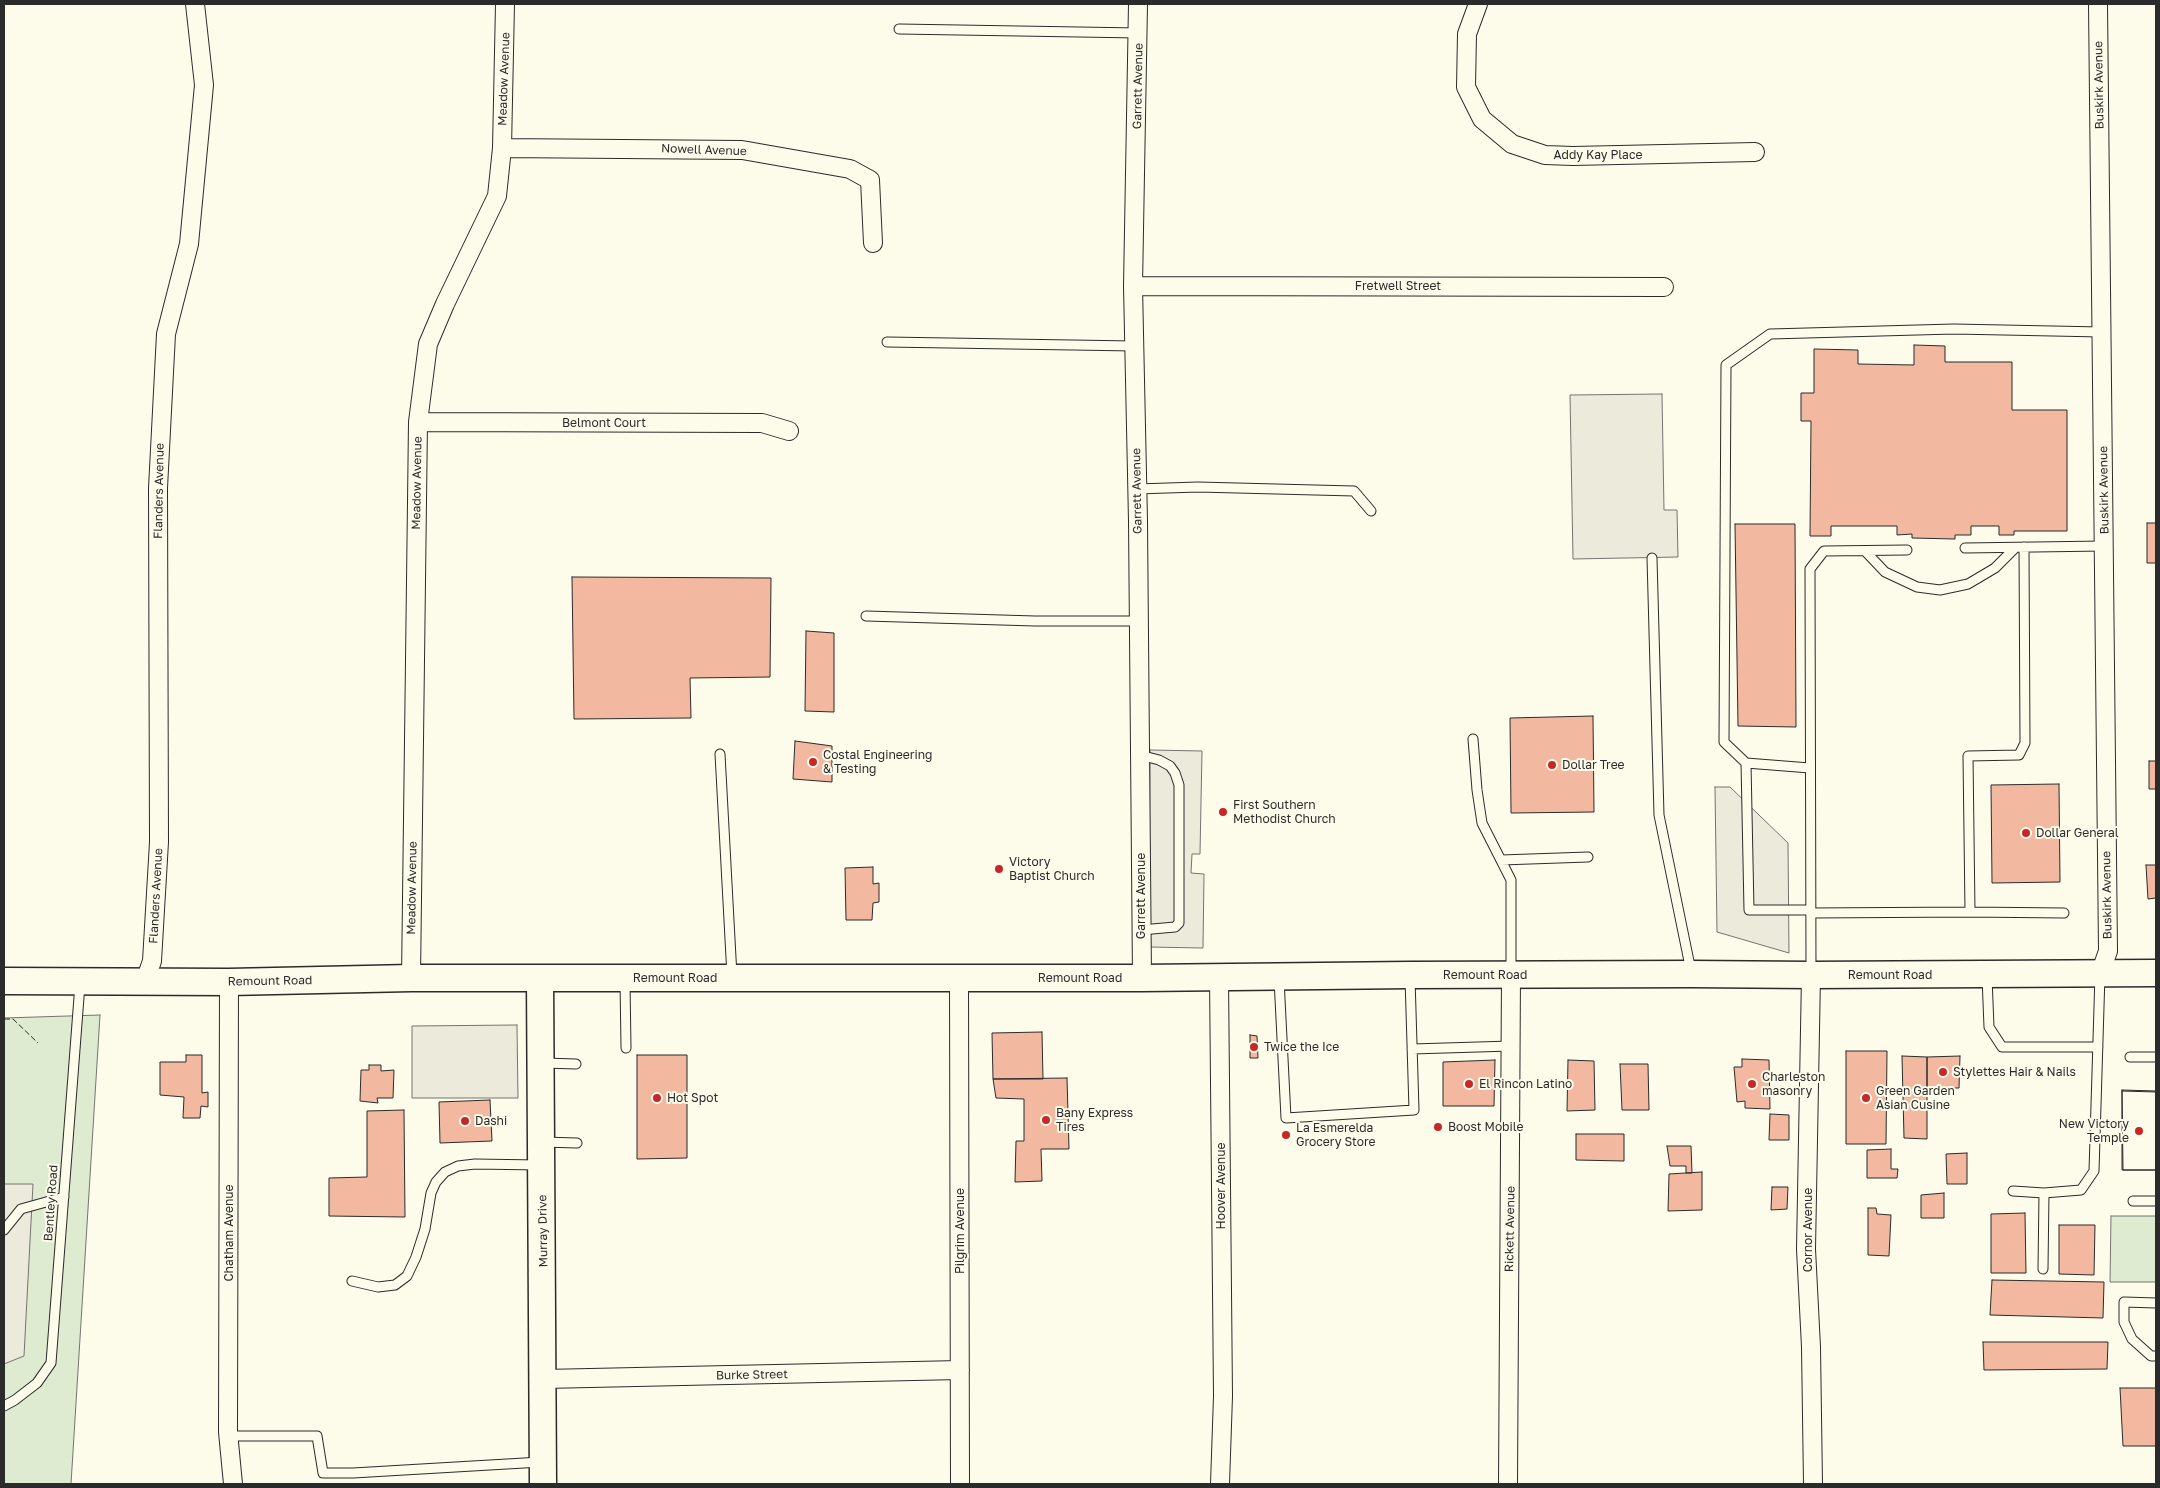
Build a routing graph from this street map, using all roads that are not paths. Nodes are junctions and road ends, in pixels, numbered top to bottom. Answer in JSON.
{"nodes":[{"id":1,"x":194,"y":4,"type":"edge"},
{"id":2,"x":505,"y":4,"type":"edge"},
{"id":3,"x":1138,"y":4,"type":"edge"},
{"id":4,"x":1478,"y":4,"type":"edge"},
{"id":5,"x":2098,"y":4,"type":"edge"},
{"id":6,"x":899,"y":29,"type":"dead end"},
{"id":7,"x":1139,"y":32,"type":"junction"},
{"id":8,"x":502,"y":148,"type":"junction"},
{"id":9,"x":1755,"y":152,"type":"dead end"},
{"id":10,"x":873,"y":243,"type":"dead end"},
{"id":11,"x":1133,"y":286,"type":"junction"},
{"id":12,"x":1664,"y":287,"type":"dead end"},
{"id":13,"x":2102,"y":332,"type":"junction"},
{"id":14,"x":887,"y":342,"type":"dead end"},
{"id":15,"x":1134,"y":346,"type":"junction"},
{"id":16,"x":418,"y":422,"type":"junction"},
{"id":17,"x":789,"y":430,"type":"dead end"},
{"id":18,"x":1137,"y":489,"type":"junction"},
{"id":19,"x":1371,"y":511,"type":"dead end"},
{"id":20,"x":2104,"y":546,"type":"junction"},
{"id":21,"x":2019,"y":547,"type":"junction"},
{"id":22,"x":1965,"y":548,"type":"dead end"},
{"id":23,"x":1907,"y":550,"type":"dead end"},
{"id":24,"x":1865,"y":551,"type":"junction"},
{"id":25,"x":1652,"y":558,"type":"dead end"},
{"id":26,"x":866,"y":616,"type":"dead end"},
{"id":27,"x":1138,"y":621,"type":"junction"},
{"id":28,"x":1473,"y":739,"type":"dead end"},
{"id":29,"x":720,"y":754,"type":"dead end"},
{"id":30,"x":1140,"y":755,"type":"junction"},
{"id":31,"x":1746,"y":764,"type":"junction"},
{"id":32,"x":1810,"y":768,"type":"junction"},
{"id":33,"x":1588,"y":857,"type":"dead end"},
{"id":34,"x":1501,"y":860,"type":"junction"},
{"id":35,"x":1811,"y":912,"type":"junction"},
{"id":36,"x":1970,"y":912,"type":"junction"},
{"id":37,"x":2064,"y":913,"type":"dead end"},
{"id":38,"x":1141,"y":930,"type":"junction"},
{"id":39,"x":2156,"y":973,"type":"edge"},
{"id":40,"x":1691,"y":974,"type":"junction"},
{"id":41,"x":1987,"y":974,"type":"junction"},
{"id":42,"x":2100,"y":974,"type":"junction"},
{"id":43,"x":1410,"y":975,"type":"junction"},
{"id":44,"x":1511,"y":975,"type":"junction"},
{"id":45,"x":1811,"y":975,"type":"junction"},
{"id":46,"x":1219,"y":976,"type":"junction"},
{"id":47,"x":1279,"y":976,"type":"junction"},
{"id":48,"x":411,"y":978,"type":"junction"},
{"id":49,"x":540,"y":978,"type":"junction"},
{"id":50,"x":625,"y":978,"type":"junction"},
{"id":51,"x":732,"y":978,"type":"junction"},
{"id":52,"x":960,"y":978,"type":"junction"},
{"id":53,"x":1142,"y":978,"type":"junction"},
{"id":54,"x":80,"y":980,"type":"junction"},
{"id":55,"x":4,"y":981,"type":"edge"},
{"id":56,"x":145,"y":981,"type":"junction"},
{"id":57,"x":229,"y":982,"type":"junction"},
{"id":58,"x":1512,"y":1046,"type":"junction"},
{"id":59,"x":2098,"y":1047,"type":"junction"},
{"id":60,"x":626,"y":1048,"type":"dead end"},
{"id":61,"x":1412,"y":1049,"type":"junction"},
{"id":62,"x":2130,"y":1057,"type":"dead end"},
{"id":63,"x":2156,"y":1057,"type":"edge"},
{"id":64,"x":541,"y":1062,"type":"junction"},
{"id":65,"x":576,"y":1064,"type":"dead end"},
{"id":66,"x":577,"y":1143,"type":"dead end"},
{"id":67,"x":542,"y":1153,"type":"junction"},
{"id":68,"x":2013,"y":1191,"type":"dead end"},
{"id":69,"x":2044,"y":1192,"type":"junction"},
{"id":70,"x":64,"y":1196,"type":"junction"},
{"id":71,"x":2133,"y":1201,"type":"dead end"},
{"id":72,"x":2156,"y":1201,"type":"edge"},
{"id":73,"x":4,"y":1230,"type":"edge"},
{"id":74,"x":2043,"y":1269,"type":"dead end"},
{"id":75,"x":352,"y":1281,"type":"dead end"},
{"id":76,"x":2156,"y":1303,"type":"edge"},
{"id":77,"x":2156,"y":1356,"type":"edge"},
{"id":78,"x":960,"y":1370,"type":"junction"},
{"id":79,"x":544,"y":1379,"type":"junction"},
{"id":80,"x":4,"y":1406,"type":"edge"},
{"id":81,"x":229,"y":1436,"type":"junction"},
{"id":82,"x":543,"y":1473,"type":"edge"},
{"id":83,"x":233,"y":1484,"type":"edge"},
{"id":84,"x":960,"y":1484,"type":"edge"},
{"id":85,"x":1220,"y":1484,"type":"edge"},
{"id":86,"x":1508,"y":1484,"type":"edge"},
{"id":87,"x":1813,"y":1484,"type":"edge"}],
"edges":[{"from":1,"to":56,"type":"street","name":"Flanders Avenue"},
{"from":2,"to":8,"type":"street","name":"Meadow Avenue"},
{"from":3,"to":7,"type":"street","name":"Garrett Avenue"},
{"from":4,"to":9,"type":"street","name":"Addy Kay Place"},
{"from":5,"to":13,"type":"street","name":"Buskirk Avenue"},
{"from":6,"to":7,"type":"lane"},
{"from":7,"to":11,"type":"street","name":"Garrett Avenue"},
{"from":8,"to":10,"type":"street","name":"Nowell Avenue"},
{"from":8,"to":16,"type":"street","name":"Meadow Avenue"},
{"from":11,"to":12,"type":"street","name":"Fretwell Street"},
{"from":11,"to":15,"type":"street","name":"Garrett Avenue"},
{"from":13,"to":20,"type":"street","name":"Buskirk Avenue"},
{"from":13,"to":31,"type":"lane"},
{"from":14,"to":15,"type":"lane"},
{"from":15,"to":18,"type":"street","name":"Garrett Avenue"},
{"from":16,"to":17,"type":"street","name":"Belmont Court"},
{"from":16,"to":48,"type":"street","name":"Meadow Avenue"},
{"from":18,"to":19,"type":"lane"},
{"from":18,"to":27,"type":"street","name":"Garrett Avenue"},
{"from":20,"to":21,"type":"lane"},
{"from":20,"to":42,"type":"street","name":"Buskirk Avenue"},
{"from":21,"to":22,"type":"lane"},
{"from":21,"to":24,"type":"lane"},
{"from":21,"to":36,"type":"lane"},
{"from":23,"to":24,"type":"lane"},
{"from":24,"to":32,"type":"lane"},
{"from":25,"to":40,"type":"lane"},
{"from":26,"to":27,"type":"lane"},
{"from":27,"to":30,"type":"street","name":"Garrett Avenue"},
{"from":28,"to":34,"type":"lane"},
{"from":29,"to":51,"type":"lane"},
{"from":30,"to":38,"type":"street","name":"Garrett Avenue"},
{"from":30,"to":38,"type":"lane"},
{"from":31,"to":32,"type":"lane"},
{"from":31,"to":35,"type":"lane"},
{"from":32,"to":35,"type":"lane"},
{"from":33,"to":34,"type":"lane"},
{"from":34,"to":44,"type":"lane"},
{"from":35,"to":36,"type":"lane"},
{"from":35,"to":45,"type":"lane"},
{"from":36,"to":37,"type":"lane"},
{"from":38,"to":53,"type":"street","name":"Garrett Avenue"},
{"from":39,"to":42,"type":"main road","name":"Remount Road"},
{"from":40,"to":44,"type":"main road","name":"Remount Road"},
{"from":40,"to":45,"type":"main road","name":"Remount Road"},
{"from":41,"to":42,"type":"main road","name":"Remount Road"},
{"from":41,"to":45,"type":"main road","name":"Remount Road"},
{"from":41,"to":59,"type":"lane"},
{"from":42,"to":59,"type":"lane"},
{"from":43,"to":44,"type":"main road","name":"Remount Road"},
{"from":43,"to":47,"type":"main road","name":"Remount Road"},
{"from":43,"to":61,"type":"lane"},
{"from":44,"to":58,"type":"street","name":"Rickett Avenue"},
{"from":45,"to":87,"type":"street","name":"Cornor Avenue"},
{"from":46,"to":47,"type":"main road","name":"Remount Road"},
{"from":46,"to":53,"type":"main road","name":"Remount Road"},
{"from":46,"to":85,"type":"street","name":"Hoover Avenue"},
{"from":47,"to":61,"type":"lane"},
{"from":48,"to":49,"type":"main road","name":"Remount Road"},
{"from":48,"to":57,"type":"main road","name":"Remount Road"},
{"from":49,"to":50,"type":"main road","name":"Remount Road"},
{"from":49,"to":64,"type":"main road","name":"Murray Drive"},
{"from":50,"to":51,"type":"main road","name":"Remount Road"},
{"from":50,"to":60,"type":"lane"},
{"from":51,"to":52,"type":"main road","name":"Remount Road"},
{"from":52,"to":53,"type":"main road","name":"Remount Road"},
{"from":52,"to":78,"type":"street","name":"Pilgrim Avenue"},
{"from":54,"to":55,"type":"main road","name":"Remount Road"},
{"from":54,"to":56,"type":"main road","name":"Remount Road"},
{"from":54,"to":70,"type":"lane","name":"Bentley Road"},
{"from":56,"to":57,"type":"main road","name":"Remount Road"},
{"from":57,"to":81,"type":"street","name":"Chatham Avenue"},
{"from":58,"to":61,"type":"lane"},
{"from":58,"to":86,"type":"street","name":"Rickett Avenue"},
{"from":59,"to":69,"type":"lane"},
{"from":62,"to":63,"type":"lane"},
{"from":64,"to":65,"type":"lane"},
{"from":64,"to":67,"type":"main road","name":"Murray Drive"},
{"from":66,"to":67,"type":"lane"},
{"from":67,"to":75,"type":"lane"},
{"from":67,"to":79,"type":"main road","name":"Murray Drive"},
{"from":68,"to":69,"type":"lane"},
{"from":69,"to":74,"type":"lane"},
{"from":70,"to":73,"type":"lane"},
{"from":70,"to":80,"type":"lane","name":"Bentley Road"},
{"from":71,"to":72,"type":"lane"},
{"from":76,"to":77,"type":"lane"},
{"from":78,"to":79,"type":"street","name":"Burke Street"},
{"from":78,"to":84,"type":"street","name":"Pilgrim Avenue"},
{"from":79,"to":82,"type":"main road","name":"Murray Drive"},
{"from":81,"to":82,"type":"lane"},
{"from":81,"to":83,"type":"street","name":"Chatham Avenue"}]}
